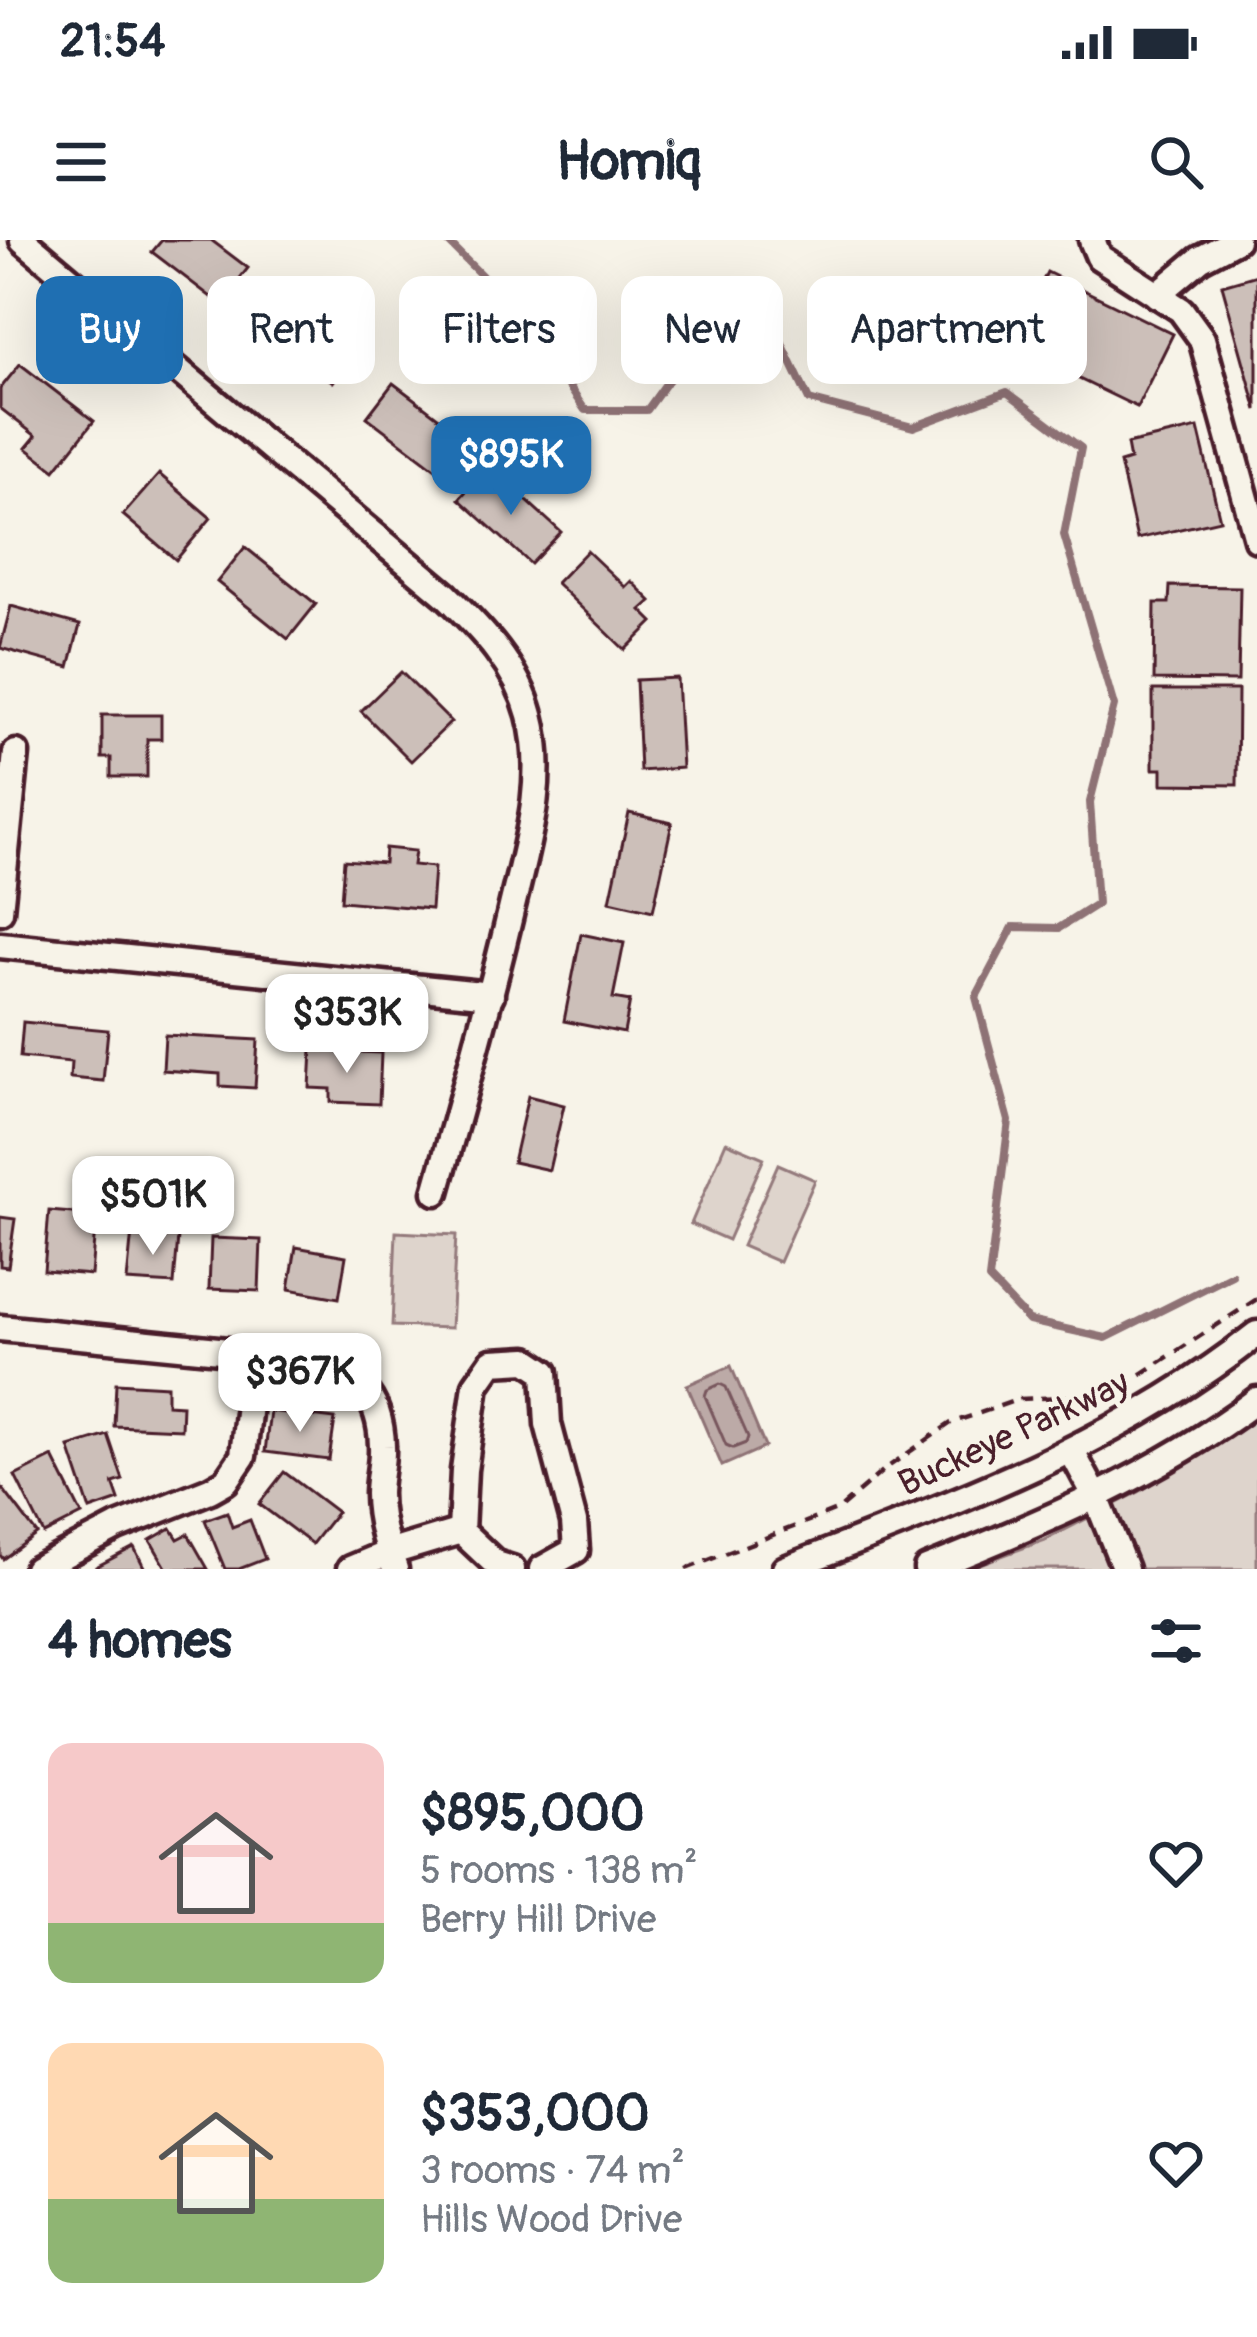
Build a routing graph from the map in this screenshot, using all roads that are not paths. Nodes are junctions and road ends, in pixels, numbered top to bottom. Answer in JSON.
{"nodes":[{"id":1,"x":23,"y":240,"type":"edge"},
{"id":2,"x":1092,"y":240,"type":"edge"},
{"id":3,"x":1236,"y":240,"type":"edge"},
{"id":4,"x":1156,"y":295,"type":"junction"},
{"id":5,"x":1257,"y":539,"type":"edge"},
{"id":6,"x":16,"y":753,"type":"dead end"},
{"id":7,"x":0,"y":911,"type":"edge"},
{"id":8,"x":0,"y":945,"type":"edge"},
{"id":9,"x":491,"y":995,"type":"junction"},
{"id":10,"x":436,"y":1192,"type":"dead end"},
{"id":11,"x":0,"y":1328,"type":"edge"},
{"id":12,"x":1257,"y":1334,"type":"edge"},
{"id":13,"x":255,"y":1353,"type":"junction"},
{"id":14,"x":1257,"y":1400,"type":"edge"},
{"id":15,"x":1072,"y":1451,"type":"junction"},
{"id":16,"x":1096,"y":1497,"type":"junction"},
{"id":17,"x":461,"y":1531,"type":"junction"},
{"id":18,"x":392,"y":1561,"type":"edge"},
{"id":19,"x":37,"y":1569,"type":"edge"},
{"id":20,"x":350,"y":1569,"type":"edge"},
{"id":21,"x":512,"y":1569,"type":"edge"},
{"id":22,"x":542,"y":1569,"type":"edge"},
{"id":23,"x":785,"y":1569,"type":"edge"},
{"id":24,"x":927,"y":1569,"type":"edge"},
{"id":25,"x":1125,"y":1569,"type":"edge"}],
"edges":[{"from":1,"to":9,"type":"street"},
{"from":2,"to":4,"type":"street"},
{"from":3,"to":4,"type":"street"},
{"from":4,"to":5,"type":"street"},
{"from":6,"to":7,"type":"street"},
{"from":8,"to":9,"type":"street"},
{"from":9,"to":10,"type":"street"},
{"from":11,"to":13,"type":"street"},
{"from":12,"to":15,"type":"street","name":"Buckeye Parkway"},
{"from":13,"to":18,"type":"street"},
{"from":13,"to":19,"type":"street"},
{"from":14,"to":16,"type":"street"},
{"from":15,"to":16,"type":"street"},
{"from":15,"to":23,"type":"street","name":"Buckeye Parkway"},
{"from":16,"to":24,"type":"street"},
{"from":16,"to":25,"type":"street"},
{"from":17,"to":18,"type":"street"},
{"from":17,"to":21,"type":"street"},
{"from":17,"to":22,"type":"street"},
{"from":18,"to":20,"type":"street"}]}
